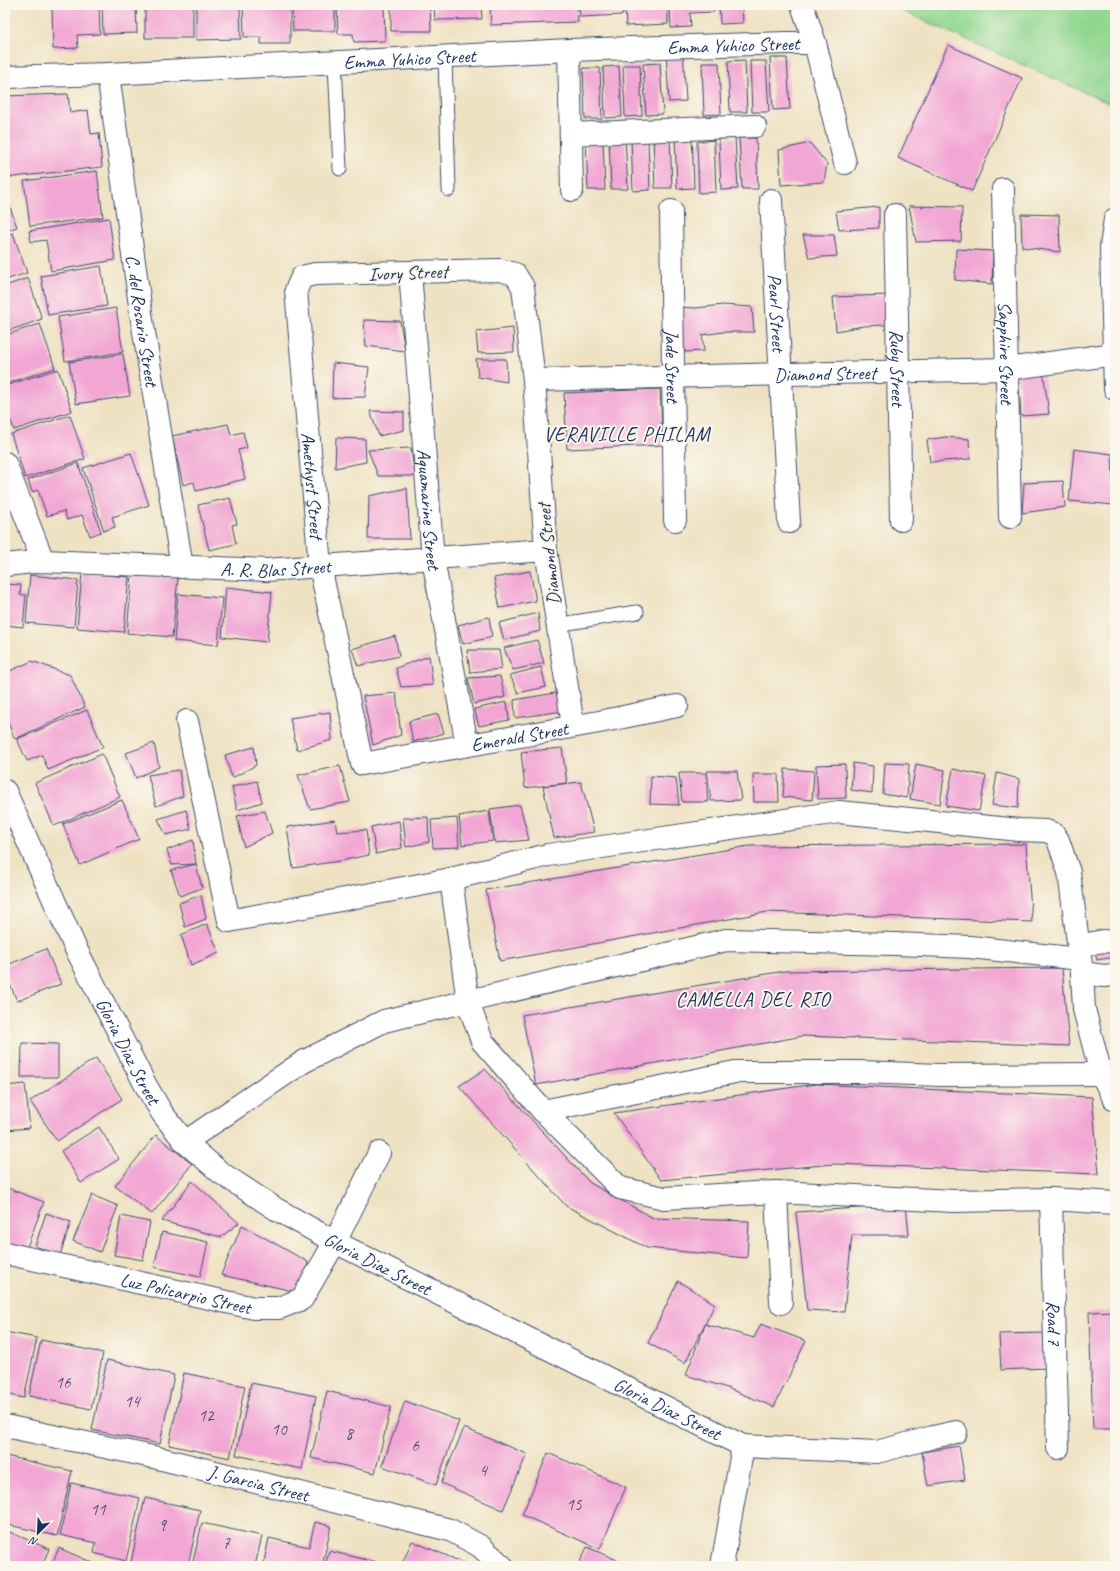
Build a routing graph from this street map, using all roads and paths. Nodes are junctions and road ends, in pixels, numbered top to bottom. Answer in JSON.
{"nodes":[{"id":1,"x":802,"y":5,"type":"edge"},
{"id":2,"x":815,"y":43,"type":"junction"},
{"id":3,"x":569,"y":50,"type":"junction"},
{"id":4,"x":446,"y":57,"type":"junction"},
{"id":5,"x":335,"y":63,"type":"junction"},
{"id":6,"x":108,"y":74,"type":"junction"},
{"id":7,"x":5,"y":77,"type":"edge"},
{"id":8,"x":755,"y":126,"type":"dead end"},
{"id":9,"x":571,"y":134,"type":"junction"},
{"id":10,"x":845,"y":164,"type":"dead end"},
{"id":11,"x":340,"y":169,"type":"dead end"},
{"id":12,"x":1003,"y":189,"type":"dead end"},
{"id":13,"x":449,"y":190,"type":"dead end"},
{"id":14,"x":572,"y":190,"type":"dead end"},
{"id":15,"x":772,"y":200,"type":"dead end"},
{"id":16,"x":671,"y":211,"type":"dead end"},
{"id":17,"x":895,"y":216,"type":"dead end"},
{"id":18,"x":1115,"y":219,"type":"edge"},
{"id":19,"x":1113,"y":246,"type":"edge"},
{"id":20,"x":410,"y":272,"type":"junction"},
{"id":21,"x":514,"y":274,"type":"joint"},
{"id":22,"x":302,"y":277,"type":"joint"},
{"id":23,"x":1114,"y":354,"type":"edge"},
{"id":24,"x":1006,"y":369,"type":"junction"},
{"id":25,"x":899,"y":372,"type":"junction"},
{"id":26,"x":781,"y":374,"type":"junction"},
{"id":27,"x":673,"y":377,"type":"junction"},
{"id":28,"x":534,"y":380,"type":"junction"},
{"id":29,"x":1115,"y":389,"type":"edge"},
{"id":30,"x":5,"y":463,"type":"edge"},
{"id":31,"x":1010,"y":517,"type":"dead end"},
{"id":32,"x":675,"y":520,"type":"dead end"},
{"id":33,"x":901,"y":520,"type":"dead end"},
{"id":34,"x":789,"y":522,"type":"dead end"},
{"id":35,"x":546,"y":550,"type":"junction"},
{"id":36,"x":433,"y":559,"type":"junction"},
{"id":37,"x":43,"y":561,"type":"junction"},
{"id":38,"x":5,"y":565,"type":"edge"},
{"id":39,"x":320,"y":566,"type":"junction"},
{"id":40,"x":182,"y":567,"type":"junction"},
{"id":41,"x":637,"y":612,"type":"dead end"},
{"id":42,"x":556,"y":625,"type":"junction"},
{"id":43,"x":677,"y":706,"type":"dead end"},
{"id":44,"x":187,"y":721,"type":"dead end"},
{"id":45,"x":573,"y":726,"type":"junction"},
{"id":46,"x":467,"y":745,"type":"junction"},
{"id":47,"x":362,"y":764,"type":"joint"},
{"id":48,"x":5,"y":791,"type":"edge"},
{"id":49,"x":451,"y":879,"type":"junction"},
{"id":50,"x":1115,"y":942,"type":"edge"},
{"id":51,"x":1080,"y":959,"type":"junction"},
{"id":52,"x":1115,"y":975,"type":"edge"},
{"id":53,"x":468,"y":1002,"type":"junction"},
{"id":54,"x":1101,"y":1074,"type":"junction"},
{"id":55,"x":1115,"y":1100,"type":"edge"},
{"id":56,"x":543,"y":1111,"type":"junction"},
{"id":57,"x":186,"y":1142,"type":"junction"},
{"id":58,"x":379,"y":1153,"type":"dead end"},
{"id":59,"x":776,"y":1192,"type":"junction"},
{"id":60,"x":1051,"y":1199,"type":"junction"},
{"id":61,"x":1115,"y":1203,"type":"edge"},
{"id":62,"x":335,"y":1242,"type":"junction"},
{"id":63,"x":5,"y":1253,"type":"edge"},
{"id":64,"x":781,"y":1304,"type":"dead end"},
{"id":65,"x":5,"y":1426,"type":"edge"},
{"id":66,"x":956,"y":1432,"type":"dead end"},
{"id":67,"x":743,"y":1446,"type":"junction"},
{"id":68,"x":1058,"y":1448,"type":"dead end"},
{"id":69,"x":502,"y":1566,"type":"edge"},
{"id":70,"x":722,"y":1566,"type":"edge"}],
"edges":[{"from":1,"to":2,"type":"street"},
{"from":2,"to":3,"type":"street","name":"Emma Yuhico Street"},
{"from":2,"to":10,"type":"street"},
{"from":3,"to":4,"type":"street","name":"Emma Yuhico Street"},
{"from":3,"to":9,"type":"street"},
{"from":4,"to":5,"type":"street","name":"Emma Yuhico Street"},
{"from":4,"to":13,"type":"lane"},
{"from":5,"to":6,"type":"street","name":"Emma Yuhico Street"},
{"from":5,"to":11,"type":"lane"},
{"from":6,"to":7,"type":"street","name":"Emma Yuhico Street"},
{"from":6,"to":40,"type":"street","name":"C. del Rosario Street"},
{"from":8,"to":9,"type":"street"},
{"from":9,"to":14,"type":"street"},
{"from":12,"to":24,"type":"street","name":"Sapphire Street"},
{"from":15,"to":26,"type":"street","name":"Pearl Street"},
{"from":16,"to":27,"type":"street","name":"Jade Street"},
{"from":17,"to":25,"type":"street","name":"Ruby Street"},
{"from":18,"to":19,"type":"street"},
{"from":19,"to":23,"type":"street"},
{"from":20,"to":21,"type":"street","name":"Ivory Street"},
{"from":20,"to":22,"type":"street","name":"Ivory Street"},
{"from":20,"to":36,"type":"street","name":"Aquamarine Street"},
{"from":21,"to":28,"type":"street","name":"Diamond Street"},
{"from":22,"to":39,"type":"street","name":"Amethyst Street"},
{"from":23,"to":24,"type":"street","name":"Diamond Street"},
{"from":23,"to":29,"type":"street"},
{"from":24,"to":25,"type":"street","name":"Diamond Street"},
{"from":24,"to":31,"type":"street","name":"Sapphire Street"},
{"from":25,"to":26,"type":"street","name":"Diamond Street"},
{"from":25,"to":33,"type":"street","name":"Ruby Street"},
{"from":26,"to":27,"type":"street","name":"Diamond Street"},
{"from":26,"to":34,"type":"street","name":"Pearl Street"},
{"from":27,"to":28,"type":"street","name":"Diamond Street"},
{"from":27,"to":32,"type":"street","name":"Jade Street"},
{"from":28,"to":35,"type":"street","name":"Diamond Street"},
{"from":30,"to":37,"type":"street"},
{"from":35,"to":36,"type":"street","name":"A. R. Blas Street"},
{"from":35,"to":42,"type":"street","name":"Diamond Street"},
{"from":36,"to":39,"type":"street","name":"A. R. Blas Street"},
{"from":36,"to":46,"type":"street","name":"Aquamarine Street"},
{"from":37,"to":38,"type":"street","name":"A. R. Blas Street"},
{"from":37,"to":40,"type":"street","name":"A. R. Blas Street"},
{"from":39,"to":40,"type":"street","name":"A. R. Blas Street"},
{"from":39,"to":47,"type":"street","name":"Amethyst Street"},
{"from":41,"to":42,"type":"lane"},
{"from":42,"to":45,"type":"street","name":"Diamond Street"},
{"from":43,"to":45,"type":"street","name":"Emerald Street"},
{"from":44,"to":49,"type":"street"},
{"from":45,"to":46,"type":"street","name":"Emerald Street"},
{"from":46,"to":47,"type":"street","name":"Emerald Street"},
{"from":48,"to":57,"type":"street","name":"Gloria Diaz Street"},
{"from":49,"to":51,"type":"street"},
{"from":49,"to":53,"type":"street"},
{"from":50,"to":51,"type":"street"},
{"from":51,"to":52,"type":"street"},
{"from":51,"to":53,"type":"street"},
{"from":51,"to":54,"type":"street"},
{"from":53,"to":56,"type":"street"},
{"from":53,"to":57,"type":"street"},
{"from":54,"to":55,"type":"street"},
{"from":54,"to":56,"type":"street"},
{"from":56,"to":59,"type":"street"},
{"from":57,"to":62,"type":"street","name":"Gloria Diaz Street"},
{"from":58,"to":62,"type":"street","name":"Luz Policarpio Street"},
{"from":59,"to":60,"type":"street"},
{"from":59,"to":64,"type":"street"},
{"from":60,"to":61,"type":"street"},
{"from":60,"to":68,"type":"street","name":"Road 7"},
{"from":62,"to":63,"type":"street","name":"Luz Policarpio Street"},
{"from":62,"to":67,"type":"street","name":"Gloria Diaz Street"},
{"from":65,"to":69,"type":"street","name":"J. Garcia Street"},
{"from":66,"to":67,"type":"street","name":"Gloria Diaz Street"},
{"from":67,"to":70,"type":"street"}]}
